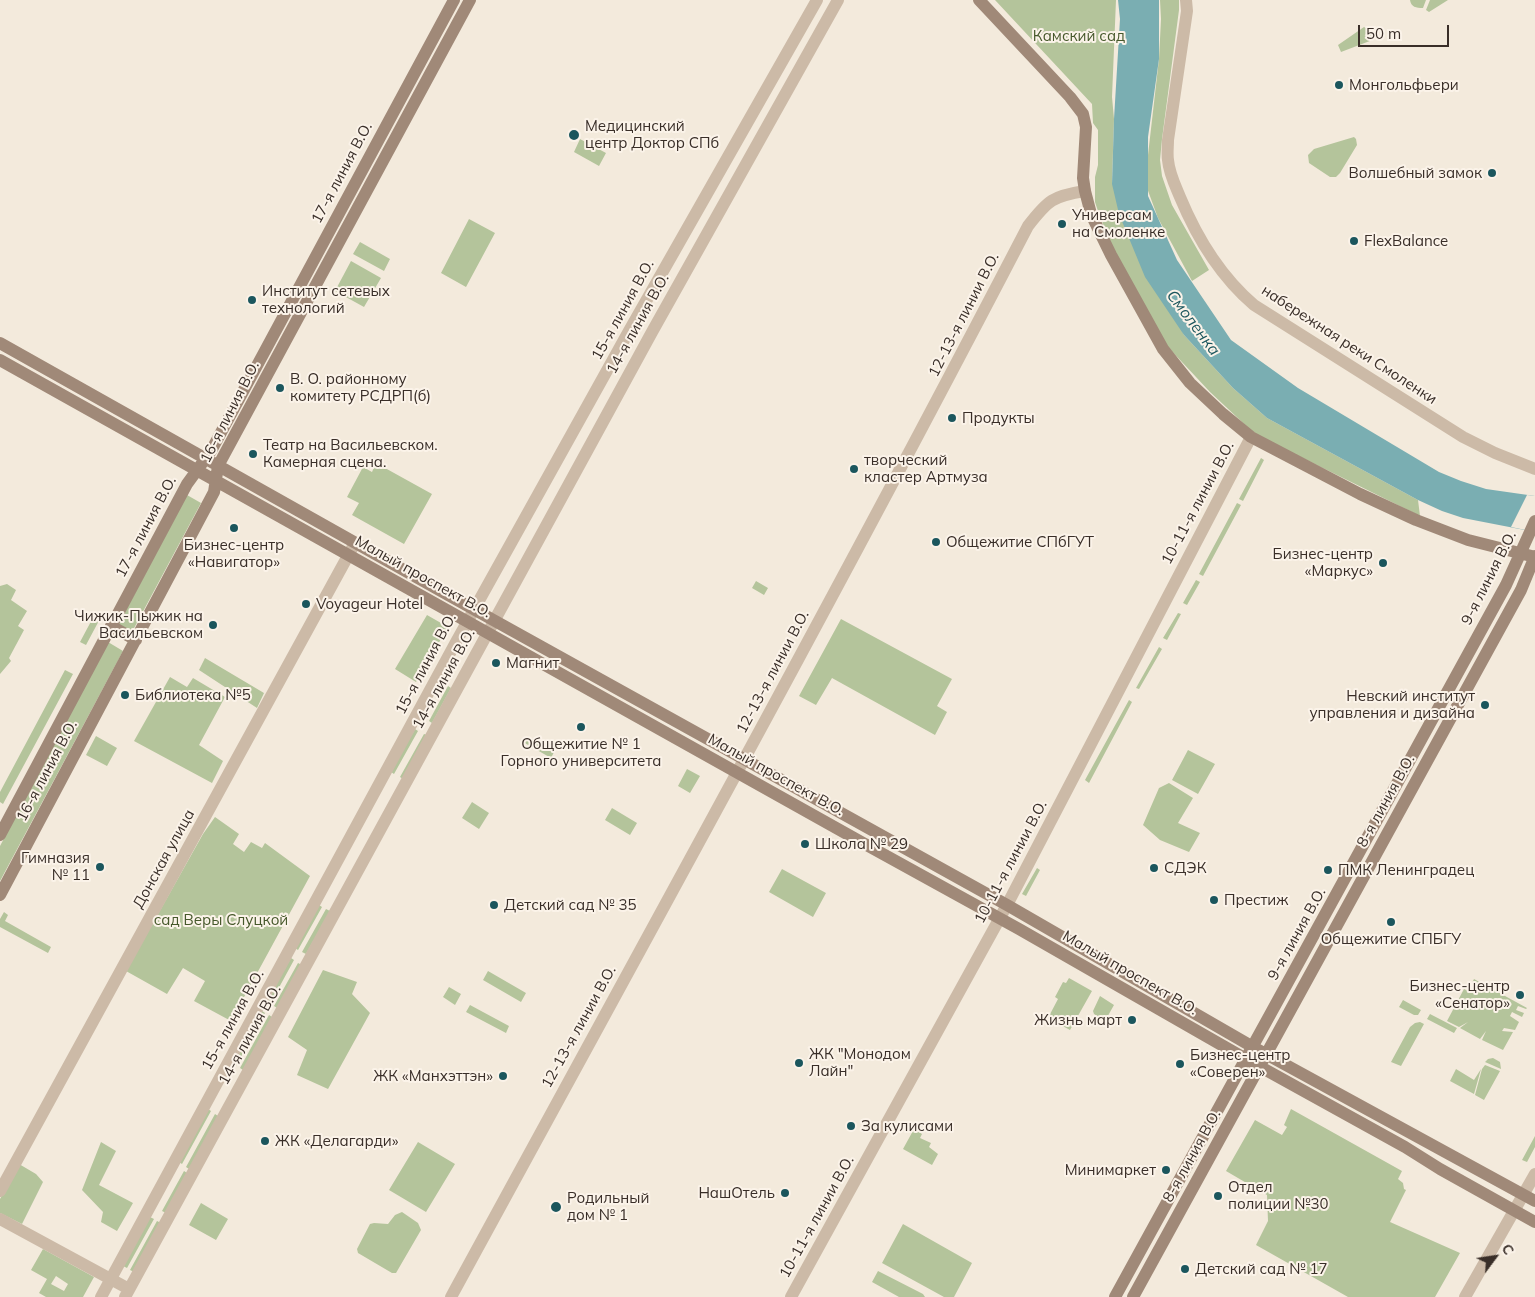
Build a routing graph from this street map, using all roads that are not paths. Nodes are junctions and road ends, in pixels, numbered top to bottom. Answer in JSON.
{"nodes":[{"id":1,"x":454,"y":0,"type":"edge"},
{"id":2,"x":470,"y":0,"type":"edge"},
{"id":3,"x":817,"y":0,"type":"edge"},
{"id":4,"x":838,"y":0,"type":"edge"},
{"id":5,"x":979,"y":0,"type":"edge"},
{"id":6,"x":1186,"y":0,"type":"edge"},
{"id":7,"x":757,"y":107,"type":"junction"},
{"id":8,"x":773,"y":116,"type":"junction"},
{"id":9,"x":1085,"y":190,"type":"junction"},
{"id":10,"x":635,"y":321,"type":"junction"},
{"id":11,"x":652,"y":332,"type":"junction"},
{"id":12,"x":0,"y":343,"type":"edge"},
{"id":13,"x":0,"y":360,"type":"edge"},
{"id":14,"x":1251,"y":437,"type":"junction"},
{"id":15,"x":206,"y":459,"type":"junction"},
{"id":16,"x":218,"y":466,"type":"junction"},
{"id":17,"x":1535,"y":469,"type":"edge"},
{"id":18,"x":198,"y":470,"type":"junction"},
{"id":19,"x":215,"y":480,"type":"junction"},
{"id":20,"x":1533,"y":526,"type":"edge"},
{"id":21,"x":352,"y":548,"type":"junction"},
{"id":22,"x":1520,"y":554,"type":"junction"},
{"id":23,"x":1535,"y":557,"type":"edge"},
{"id":24,"x":474,"y":609,"type":"junction"},
{"id":25,"x":495,"y":620,"type":"junction"},
{"id":26,"x":468,"y":621,"type":"junction"},
{"id":27,"x":111,"y":626,"type":"junction"},
{"id":28,"x":488,"y":632,"type":"junction"},
{"id":29,"x":136,"y":640,"type":"junction"},
{"id":30,"x":744,"y":759,"type":"junction"},
{"id":31,"x":738,"y":772,"type":"junction"},
{"id":32,"x":0,"y":835,"type":"edge"},
{"id":33,"x":346,"y":845,"type":"junction"},
{"id":34,"x":367,"y":855,"type":"junction"},
{"id":35,"x":0,"y":894,"type":"edge"},
{"id":36,"x":1008,"y":905,"type":"junction"},
{"id":37,"x":1000,"y":918,"type":"junction"},
{"id":38,"x":1253,"y":1047,"type":"junction"},
{"id":39,"x":1266,"y":1054,"type":"junction"},
{"id":40,"x":1246,"y":1059,"type":"junction"},
{"id":41,"x":1259,"y":1066,"type":"junction"},
{"id":42,"x":222,"y":1074,"type":"junction"},
{"id":43,"x":241,"y":1084,"type":"junction"},
{"id":44,"x":1535,"y":1174,"type":"edge"},
{"id":45,"x":0,"y":1191,"type":"edge"},
{"id":46,"x":1529,"y":1198,"type":"edge"},
{"id":47,"x":1515,"y":1211,"type":"junction"},
{"id":48,"x":0,"y":1219,"type":"edge"},
{"id":49,"x":1535,"y":1222,"type":"edge"},
{"id":50,"x":111,"y":1279,"type":"junction"},
{"id":51,"x":127,"y":1293,"type":"edge"},
{"id":52,"x":101,"y":1297,"type":"edge"},
{"id":53,"x":451,"y":1297,"type":"edge"},
{"id":54,"x":791,"y":1297,"type":"edge"},
{"id":55,"x":1115,"y":1297,"type":"edge"},
{"id":56,"x":1133,"y":1297,"type":"edge"},
{"id":57,"x":1465,"y":1297,"type":"edge"}],
"edges":[{"from":1,"to":15,"type":"main road","name":"17-я линия В.О."},
{"from":2,"to":16,"type":"main road","name":"16-я линия В.О."},
{"from":3,"to":7,"type":"street","name":"15-я линия В.О."},
{"from":4,"to":8,"type":"street","name":"14-я линия В.О."},
{"from":5,"to":9,"type":"main road"},
{"from":6,"to":17,"type":"street","name":"набережная реки Смоленки"},
{"from":7,"to":8,"type":"street"},
{"from":7,"to":10,"type":"street","name":"15-я линия В.О."},
{"from":8,"to":11,"type":"street","name":"14-я линия В.О."},
{"from":9,"to":14,"type":"main road"},
{"from":9,"to":30,"type":"street","name":"12-13-я линии В.О."},
{"from":10,"to":11,"type":"street"},
{"from":10,"to":24,"type":"street","name":"15-я линия В.О."},
{"from":11,"to":25,"type":"street","name":"14-я линия В.О."},
{"from":12,"to":15,"type":"main road","name":"Малый проспект В.О."},
{"from":13,"to":18,"type":"main road","name":"Малый проспект В.О."},
{"from":14,"to":22,"type":"main road"},
{"from":14,"to":36,"type":"street","name":"10-11-я линии В.О."},
{"from":15,"to":16,"type":"main road","name":"Малый проспект В.О."},
{"from":15,"to":18,"type":"main road","name":"17-я линия В.О."},
{"from":16,"to":19,"type":"main road","name":"16-я линия В.О."},
{"from":16,"to":21,"type":"main road","name":"Малый проспект В.О."},
{"from":18,"to":19,"type":"main road","name":"Малый проспект В.О."},
{"from":18,"to":27,"type":"main road","name":"17-я линия В.О."},
{"from":19,"to":21,"type":"main road","name":"Малый проспект В.О."},
{"from":19,"to":29,"type":"main road","name":"16-я линия В.О."},
{"from":20,"to":22,"type":"main road","name":"9-я линия В.О."},
{"from":21,"to":24,"type":"main road","name":"Малый проспект В.О."},
{"from":21,"to":26,"type":"main road","name":"Малый проспект В.О."},
{"from":21,"to":45,"type":"street","name":"Донская улица"},
{"from":22,"to":23,"type":"main road"},
{"from":22,"to":38,"type":"main road","name":"9-я линия В.О."},
{"from":23,"to":39,"type":"main road","name":"8-я линия В.О."},
{"from":24,"to":25,"type":"main road","name":"Малый проспект В.О."},
{"from":24,"to":26,"type":"street","name":"15-я линия В.О."},
{"from":25,"to":28,"type":"street","name":"14-я линия В.О."},
{"from":25,"to":30,"type":"main road","name":"Малый проспект В.О."},
{"from":26,"to":28,"type":"main road","name":"Малый проспект В.О."},
{"from":26,"to":33,"type":"street","name":"15-я линия В.О."},
{"from":27,"to":29,"type":"main road"},
{"from":27,"to":32,"type":"main road","name":"17-я линия В.О."},
{"from":28,"to":31,"type":"main road","name":"Малый проспект В.О."},
{"from":28,"to":34,"type":"street","name":"14-я линия В.О."},
{"from":29,"to":35,"type":"main road","name":"16-я линия В.О."},
{"from":30,"to":31,"type":"street","name":"12-13-я линии В.О."},
{"from":30,"to":36,"type":"main road","name":"Малый проспект В.О."},
{"from":31,"to":37,"type":"main road","name":"Малый проспект В.О."},
{"from":31,"to":53,"type":"street","name":"12-13-я линии В.О."},
{"from":33,"to":34,"type":"street"},
{"from":33,"to":42,"type":"street","name":"15-я линия В.О."},
{"from":34,"to":43,"type":"street","name":"14-я линия В.О."},
{"from":36,"to":37,"type":"street","name":"10-11-я линии В.О."},
{"from":36,"to":38,"type":"main road","name":"Малый проспект В.О."},
{"from":37,"to":40,"type":"main road","name":"Малый проспект В.О."},
{"from":37,"to":54,"type":"street","name":"10-11-я линии В.О."},
{"from":38,"to":39,"type":"main road","name":"Малый проспект В.О."},
{"from":38,"to":40,"type":"main road","name":"9-я линия В.О."},
{"from":39,"to":41,"type":"main road","name":"8-я линия В.О."},
{"from":39,"to":46,"type":"main road","name":"Малый проспект В.О."},
{"from":40,"to":41,"type":"main road","name":"Малый проспект В.О."},
{"from":40,"to":55,"type":"main road","name":"9-я линия В.О."},
{"from":41,"to":47,"type":"main road","name":"Малый проспект В.О."},
{"from":41,"to":56,"type":"main road","name":"8-я линия В.О."},
{"from":42,"to":43,"type":"street"},
{"from":42,"to":50,"type":"street","name":"15-я линия В.О."},
{"from":43,"to":51,"type":"street","name":"14-я линия В.О."},
{"from":44,"to":46,"type":"street"},
{"from":46,"to":47,"type":"street"},
{"from":47,"to":49,"type":"main road","name":"Малый проспект В.О."},
{"from":47,"to":57,"type":"street"},
{"from":48,"to":50,"type":"street"},
{"from":50,"to":51,"type":"street"},
{"from":50,"to":52,"type":"street","name":"15-я линия В.О."}]}
